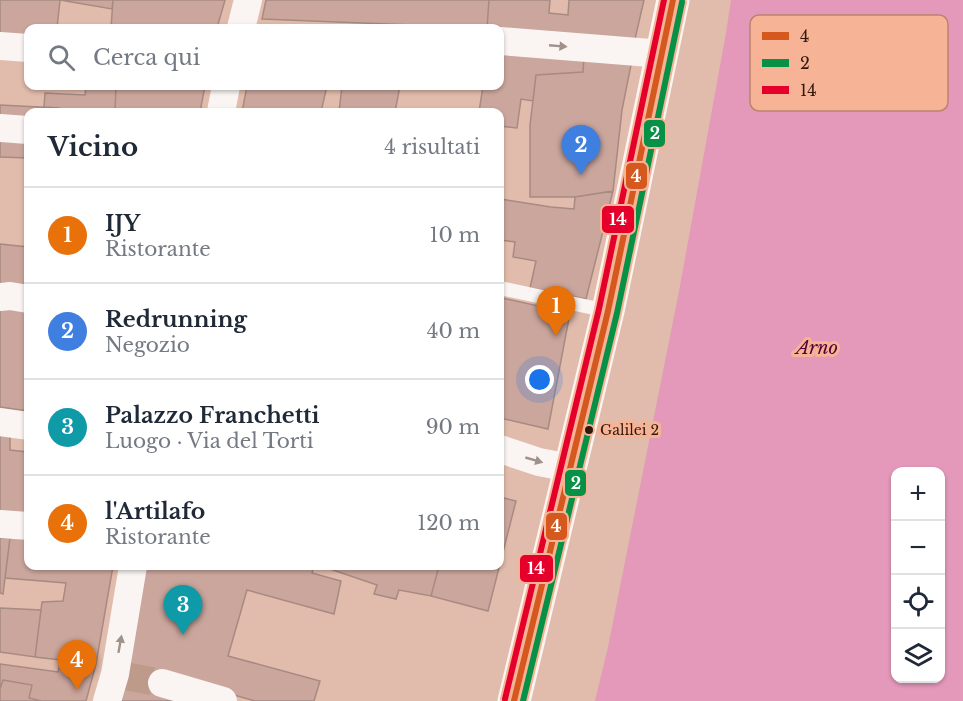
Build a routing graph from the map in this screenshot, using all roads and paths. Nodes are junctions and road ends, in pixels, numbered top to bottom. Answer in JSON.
{"nodes":[{"id":1,"x":248,"y":0,"type":"edge"},
{"id":2,"x":673,"y":0,"type":"edge"},
{"id":3,"x":242,"y":24,"type":"edge"},
{"id":4,"x":504,"y":41,"type":"edge"},
{"id":5,"x":0,"y":46,"type":"edge"},
{"id":6,"x":24,"y":48,"type":"edge"},
{"id":7,"x":663,"y":54,"type":"junction"},
{"id":8,"x":225,"y":90,"type":"edge"},
{"id":9,"x":222,"y":108,"type":"edge"},
{"id":10,"x":0,"y":128,"type":"edge"},
{"id":11,"x":24,"y":130,"type":"edge"},
{"id":12,"x":504,"y":289,"type":"edge"},
{"id":13,"x":0,"y":297,"type":"edge"},
{"id":14,"x":24,"y":298,"type":"edge"},
{"id":15,"x":608,"y":310,"type":"junction"},
{"id":16,"x":0,"y":422,"type":"edge"},
{"id":17,"x":24,"y":425,"type":"edge"},
{"id":18,"x":504,"y":450,"type":"edge"},
{"id":19,"x":570,"y":468,"type":"junction"},
{"id":20,"x":0,"y":524,"type":"edge"},
{"id":21,"x":24,"y":526,"type":"edge"},
{"id":22,"x":133,"y":570,"type":"edge"},
{"id":23,"x":162,"y":683,"type":"tunnel mouth"},
{"id":24,"x":107,"y":701,"type":"edge"},
{"id":25,"x":223,"y":701,"type":"edge"},
{"id":26,"x":514,"y":701,"type":"edge"}],
"edges":[{"from":1,"to":3,"type":"street"},
{"from":2,"to":7,"type":"street"},
{"from":4,"to":7,"type":"street","one_way":true},
{"from":5,"to":6,"type":"street"},
{"from":7,"to":15,"type":"street"},
{"from":8,"to":9,"type":"street"},
{"from":10,"to":11,"type":"street"},
{"from":12,"to":15,"type":"lane"},
{"from":13,"to":14,"type":"street"},
{"from":15,"to":19,"type":"street"},
{"from":16,"to":17,"type":"street"},
{"from":18,"to":19,"type":"street","one_way":true},
{"from":19,"to":26,"type":"street"},
{"from":20,"to":21,"type":"street"},
{"from":24,"to":22,"type":"street","one_way":true},
{"from":23,"to":25,"type":"street"}]}
